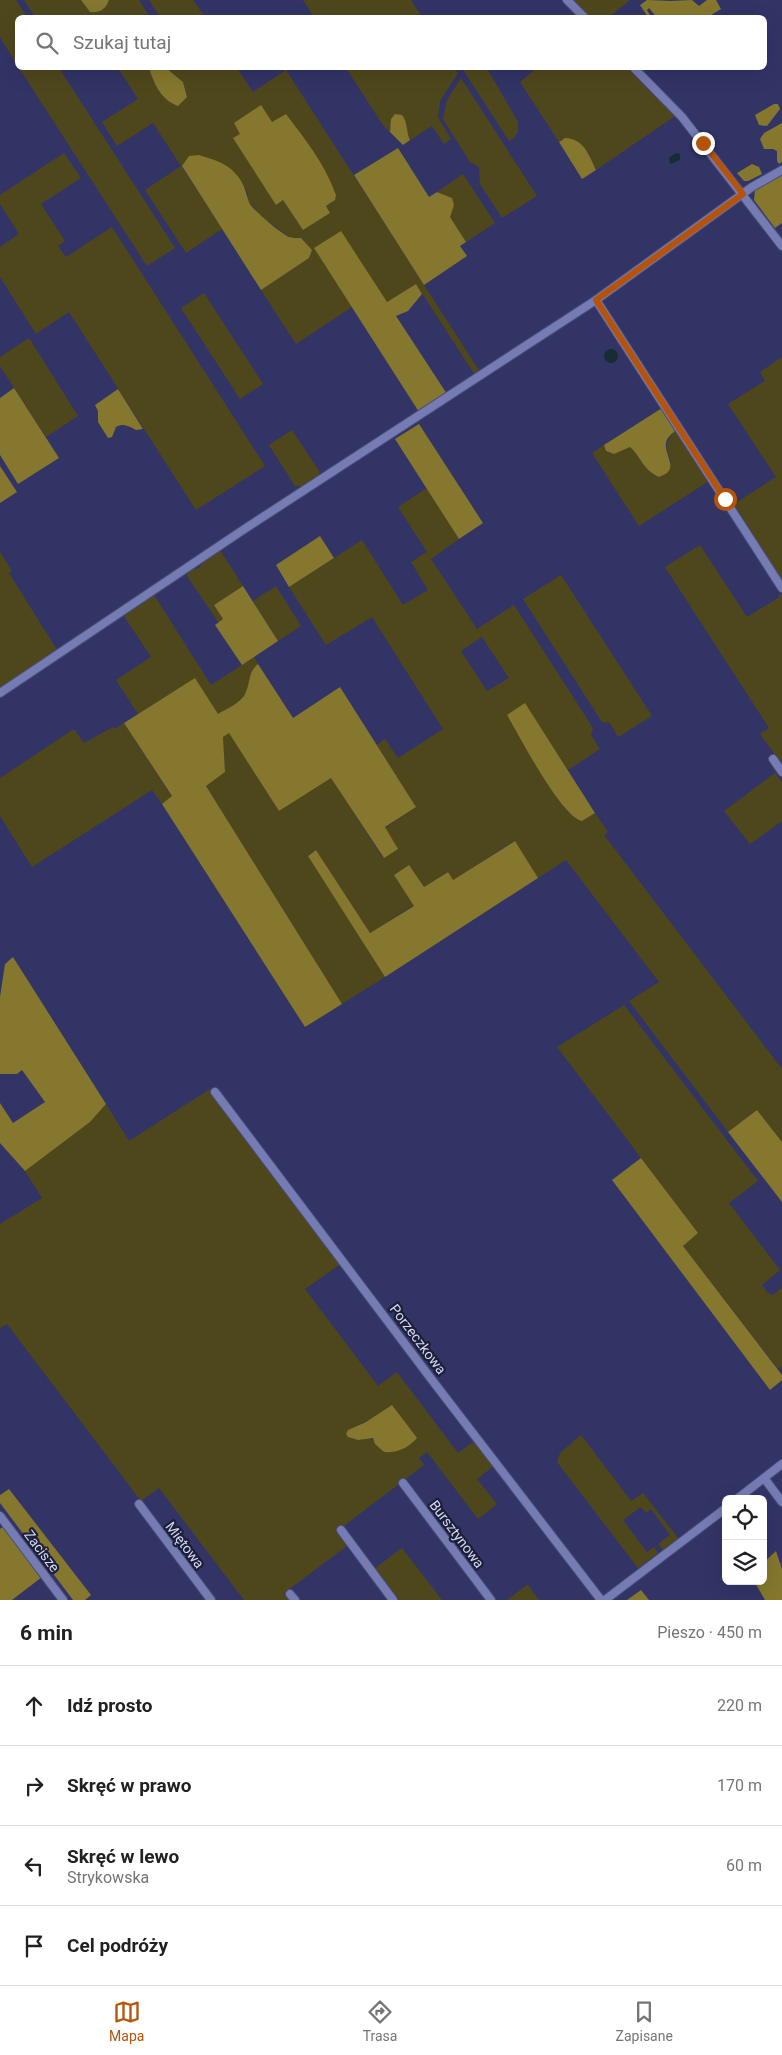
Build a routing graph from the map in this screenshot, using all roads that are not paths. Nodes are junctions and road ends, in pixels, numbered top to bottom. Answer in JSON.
{"nodes":[{"id":1,"x":567,"y":0,"type":"edge"},
{"id":2,"x":581,"y":15,"type":"edge"},
{"id":3,"x":636,"y":70,"type":"edge"},
{"id":4,"x":782,"y":170,"type":"edge"},
{"id":5,"x":743,"y":194,"type":"junction"},
{"id":6,"x":782,"y":246,"type":"edge"},
{"id":7,"x":596,"y":300,"type":"junction"},
{"id":8,"x":782,"y":588,"type":"edge"},
{"id":9,"x":0,"y":693,"type":"edge"},
{"id":10,"x":773,"y":759,"type":"dead end"},
{"id":11,"x":782,"y":772,"type":"edge"},
{"id":12,"x":215,"y":1092,"type":"dead end"},
{"id":13,"x":782,"y":1464,"type":"edge"},
{"id":14,"x":764,"y":1478,"type":"junction"},
{"id":15,"x":403,"y":1484,"type":"dead end"},
{"id":16,"x":742,"y":1495,"type":"edge"},
{"id":17,"x":782,"y":1502,"type":"edge"},
{"id":18,"x":139,"y":1504,"type":"dead end"},
{"id":19,"x":722,"y":1511,"type":"edge"},
{"id":20,"x":0,"y":1516,"type":"edge"},
{"id":21,"x":341,"y":1530,"type":"dead end"},
{"id":22,"x":63,"y":1600,"type":"edge"},
{"id":23,"x":211,"y":1600,"type":"edge"},
{"id":24,"x":393,"y":1600,"type":"edge"},
{"id":25,"x":491,"y":1600,"type":"edge"},
{"id":26,"x":601,"y":1600,"type":"edge"},
{"id":27,"x":605,"y":1600,"type":"edge"}],
"edges":[{"from":1,"to":2,"type":"street"},
{"from":3,"to":5,"type":"street"},
{"from":4,"to":5,"type":"street"},
{"from":5,"to":6,"type":"street"},
{"from":5,"to":7,"type":"street"},
{"from":7,"to":8,"type":"street"},
{"from":7,"to":9,"type":"street"},
{"from":10,"to":11,"type":"street"},
{"from":12,"to":26,"type":"street","name":"Porzeczkowa"},
{"from":13,"to":14,"type":"street"},
{"from":14,"to":16,"type":"street"},
{"from":14,"to":17,"type":"street"},
{"from":15,"to":25,"type":"street","name":"Bursztynowa"},
{"from":18,"to":23,"type":"street","name":"Miętowa"},
{"from":19,"to":27,"type":"street"},
{"from":20,"to":22,"type":"street","name":"Zacisze"},
{"from":21,"to":24,"type":"street"}]}
